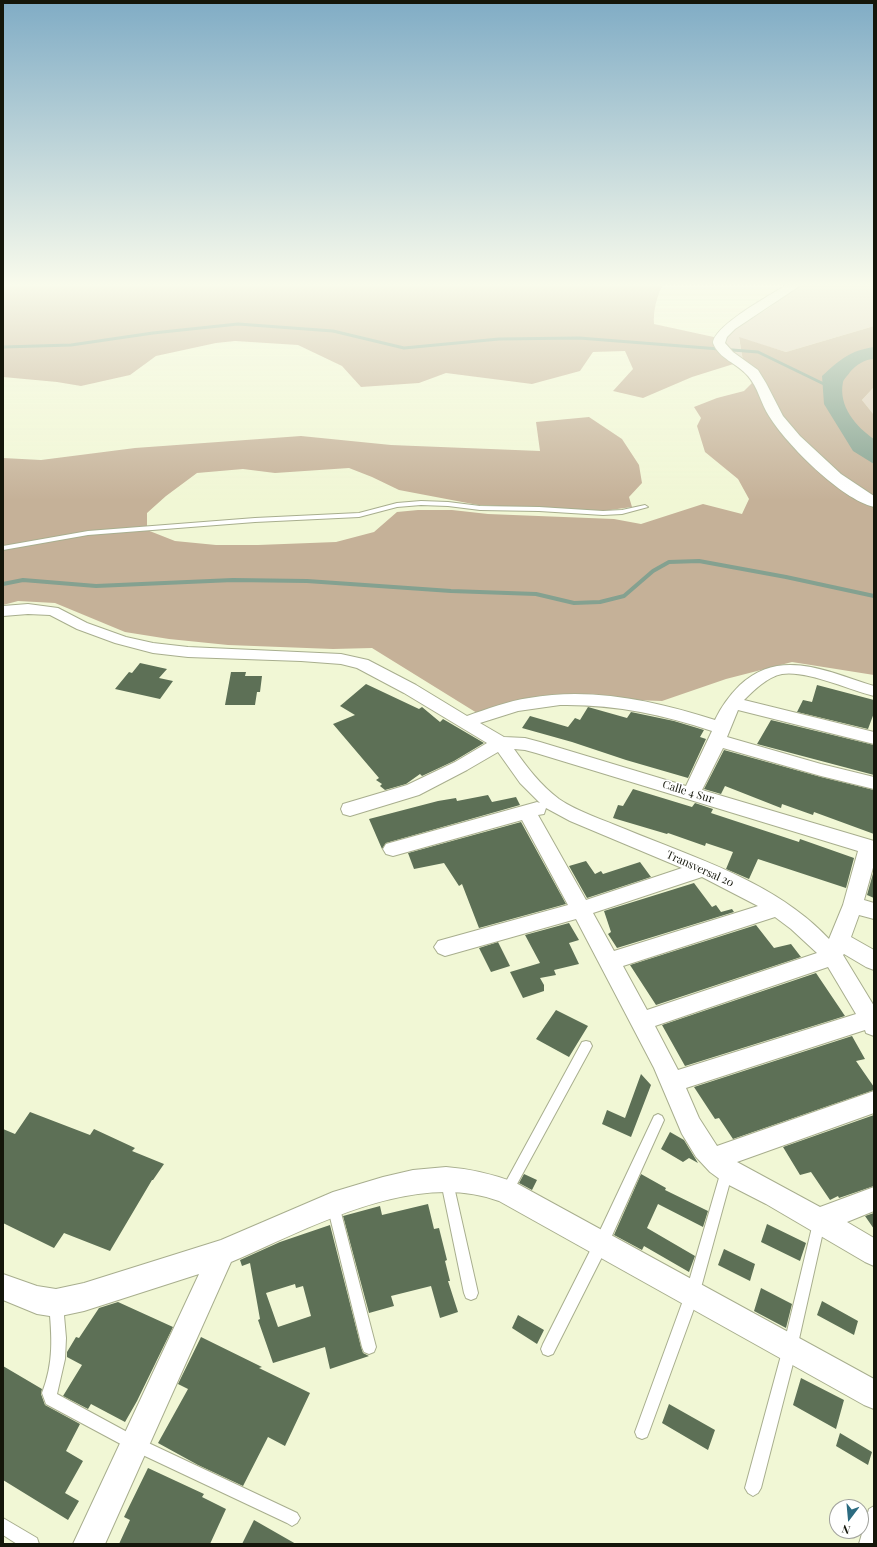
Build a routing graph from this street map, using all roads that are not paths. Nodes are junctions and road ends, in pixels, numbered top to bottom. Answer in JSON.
{"nodes":[{"id":1,"x":731,"y":355,"type":"edge"},
{"id":2,"x":874,"y":502,"type":"edge"},
{"id":3,"x":645,"y":507,"type":"dead end"},
{"id":4,"x":3,"y":548,"type":"edge"},
{"id":5,"x":3,"y":610,"type":"edge"},
{"id":6,"x":874,"y":691,"type":"edge"},
{"id":7,"x":733,"y":703,"type":"junction"},
{"id":8,"x":466,"y":722,"type":"junction"},
{"id":9,"x":719,"y":734,"type":"junction"},
{"id":10,"x":874,"y":738,"type":"edge"},
{"id":11,"x":500,"y":743,"type":"junction"},
{"id":12,"x":874,"y":784,"type":"edge"},
{"id":13,"x":692,"y":793,"type":"junction"},
{"id":14,"x":554,"y":804,"type":"junction"},
{"id":15,"x":350,"y":809,"type":"dead end"},
{"id":16,"x":527,"y":812,"type":"junction"},
{"id":17,"x":872,"y":848,"type":"edge"},
{"id":18,"x":393,"y":849,"type":"dead end"},
{"id":19,"x":703,"y":869,"type":"junction"},
{"id":20,"x":853,"y":905,"type":"junction"},
{"id":21,"x":778,"y":908,"type":"junction"},
{"id":22,"x":581,"y":909,"type":"junction"},
{"id":23,"x":874,"y":911,"type":"edge"},
{"id":24,"x":446,"y":947,"type":"dead end"},
{"id":25,"x":836,"y":949,"type":"junction"},
{"id":26,"x":610,"y":961,"type":"junction"},
{"id":27,"x":874,"y":961,"type":"edge"},
{"id":28,"x":872,"y":1014,"type":"edge"},
{"id":29,"x":641,"y":1021,"type":"junction"},
{"id":30,"x":586,"y":1046,"type":"dead end"},
{"id":31,"x":673,"y":1082,"type":"junction"},
{"id":32,"x":874,"y":1102,"type":"edge"},
{"id":33,"x":658,"y":1120,"type":"dead end"},
{"id":34,"x":720,"y":1164,"type":"junction"},
{"id":35,"x":446,"y":1179,"type":"junction"},
{"id":36,"x":507,"y":1192,"type":"junction"},
{"id":37,"x":874,"y":1199,"type":"edge"},
{"id":38,"x":333,"y":1205,"type":"junction"},
{"id":39,"x":820,"y":1220,"type":"junction"},
{"id":40,"x":601,"y":1244,"type":"junction"},
{"id":41,"x":222,"y":1253,"type":"junction"},
{"id":42,"x":874,"y":1253,"type":"edge"},
{"id":43,"x":3,"y":1287,"type":"edge"},
{"id":44,"x":471,"y":1293,"type":"dead end"},
{"id":45,"x":692,"y":1295,"type":"junction"},
{"id":46,"x":56,"y":1303,"type":"junction"},
{"id":47,"x":369,"y":1347,"type":"dead end"},
{"id":48,"x":790,"y":1348,"type":"junction"},
{"id":49,"x":548,"y":1349,"type":"dead end"},
{"id":50,"x":874,"y":1395,"type":"edge"},
{"id":51,"x":642,"y":1432,"type":"dead end"},
{"id":52,"x":136,"y":1444,"type":"junction"},
{"id":53,"x":753,"y":1488,"type":"dead end"},
{"id":54,"x":874,"y":1514,"type":"edge"},
{"id":55,"x":292,"y":1518,"type":"dead end"},
{"id":56,"x":3,"y":1526,"type":"edge"},
{"id":57,"x":31,"y":1544,"type":"edge"},
{"id":58,"x":89,"y":1544,"type":"edge"},
{"id":59,"x":867,"y":1544,"type":"edge"}],
"edges":[{"from":1,"to":2,"type":"main road"},
{"from":3,"to":4,"type":"lane"},
{"from":5,"to":8,"type":"street"},
{"from":6,"to":7,"type":"street"},
{"from":7,"to":9,"type":"street"},
{"from":7,"to":10,"type":"street"},
{"from":8,"to":9,"type":"street"},
{"from":8,"to":11,"type":"street"},
{"from":9,"to":12,"type":"street"},
{"from":9,"to":13,"type":"street"},
{"from":11,"to":13,"type":"street","name":"Calle 4 Sur"},
{"from":11,"to":14,"type":"street","name":"Transversal 20"},
{"from":11,"to":15,"type":"street"},
{"from":13,"to":17,"type":"street","name":"Calle 4 Sur"},
{"from":14,"to":16,"type":"street"},
{"from":14,"to":19,"type":"street","name":"Transversal 20"},
{"from":16,"to":18,"type":"street"},
{"from":16,"to":22,"type":"street"},
{"from":17,"to":20,"type":"street"},
{"from":19,"to":21,"type":"street","name":"Transversal 20"},
{"from":19,"to":22,"type":"street"},
{"from":20,"to":23,"type":"street"},
{"from":20,"to":25,"type":"street"},
{"from":21,"to":25,"type":"street","name":"Transversal 20"},
{"from":21,"to":26,"type":"street"},
{"from":22,"to":24,"type":"street"},
{"from":22,"to":26,"type":"street"},
{"from":25,"to":27,"type":"street"},
{"from":25,"to":28,"type":"street","name":"Transversal 20"},
{"from":25,"to":29,"type":"street"},
{"from":26,"to":29,"type":"street"},
{"from":28,"to":31,"type":"street"},
{"from":29,"to":31,"type":"street"},
{"from":30,"to":36,"type":"lane"},
{"from":31,"to":34,"type":"street"},
{"from":32,"to":34,"type":"street"},
{"from":33,"to":40,"type":"lane"},
{"from":34,"to":39,"type":"street"},
{"from":34,"to":45,"type":"lane"},
{"from":35,"to":36,"type":"street"},
{"from":35,"to":38,"type":"street"},
{"from":35,"to":44,"type":"lane"},
{"from":36,"to":40,"type":"street"},
{"from":37,"to":39,"type":"street"},
{"from":38,"to":41,"type":"street"},
{"from":38,"to":47,"type":"lane"},
{"from":39,"to":42,"type":"street"},
{"from":39,"to":48,"type":"lane"},
{"from":40,"to":45,"type":"street"},
{"from":40,"to":49,"type":"lane"},
{"from":41,"to":46,"type":"street"},
{"from":41,"to":52,"type":"street"},
{"from":43,"to":46,"type":"street"},
{"from":45,"to":48,"type":"street"},
{"from":45,"to":51,"type":"lane"},
{"from":46,"to":52,"type":"lane"},
{"from":48,"to":50,"type":"street"},
{"from":48,"to":53,"type":"lane"},
{"from":52,"to":55,"type":"lane"},
{"from":52,"to":58,"type":"street"},
{"from":54,"to":59,"type":"lane"},
{"from":56,"to":57,"type":"lane"}]}
